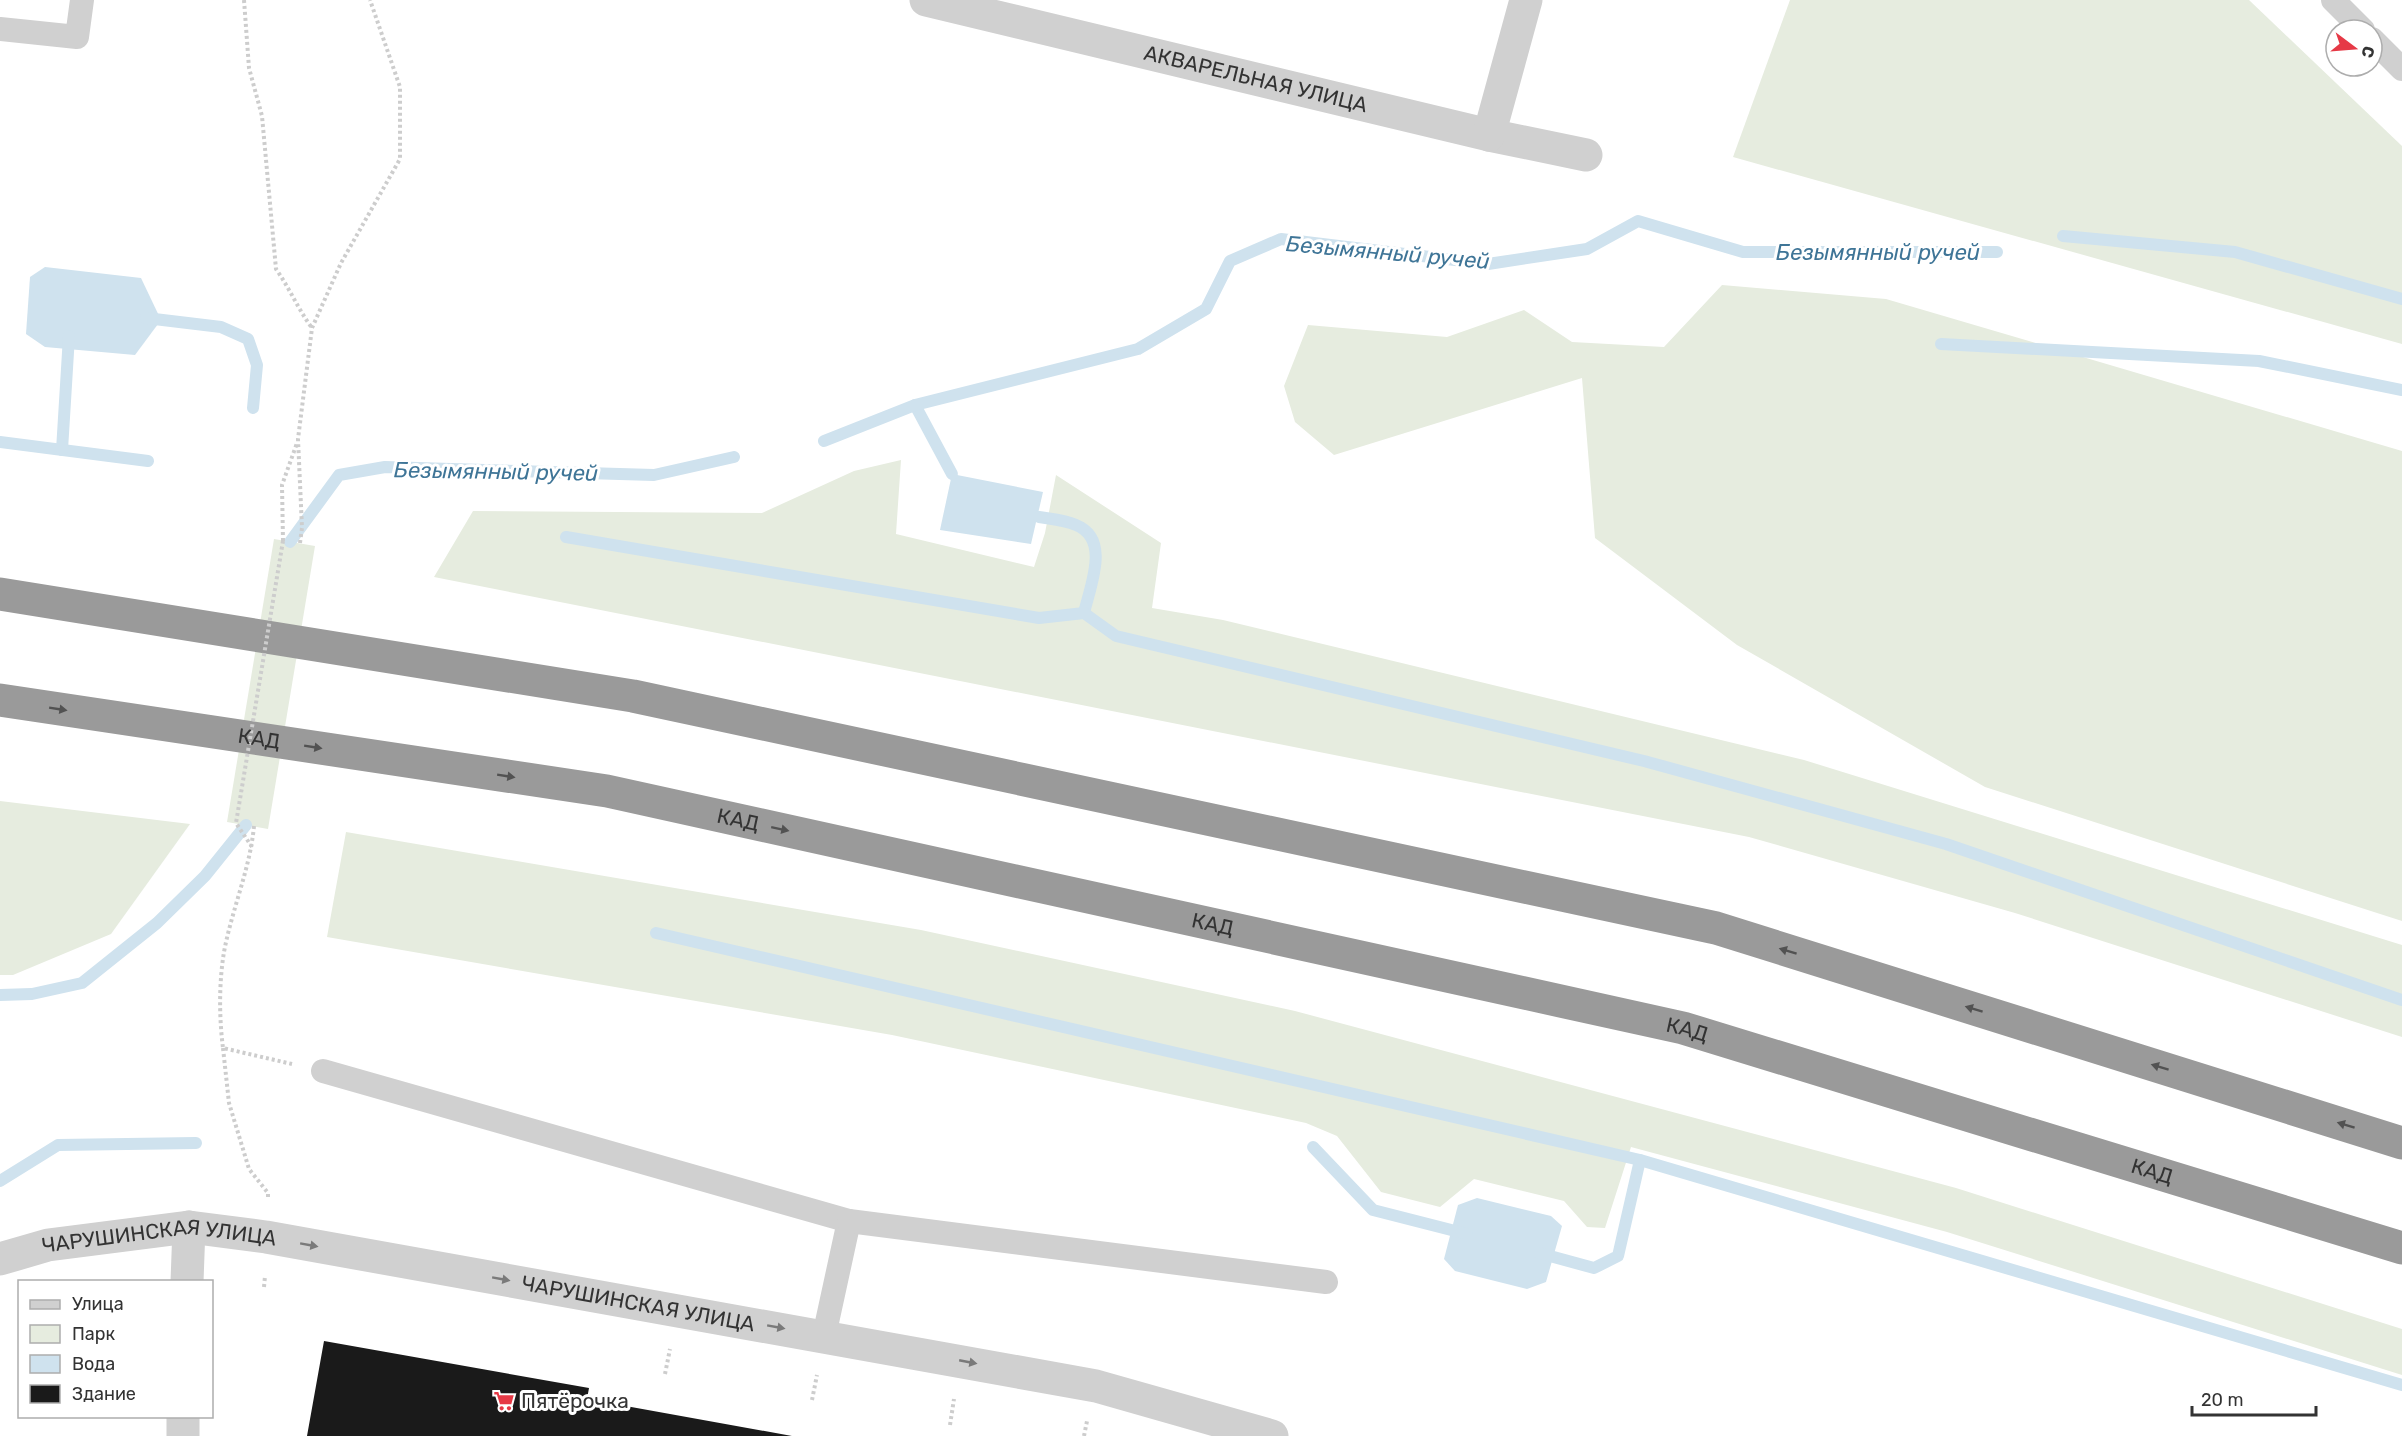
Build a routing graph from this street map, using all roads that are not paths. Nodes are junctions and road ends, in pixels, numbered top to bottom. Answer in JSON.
{"nodes":[{"id":1,"x":82,"y":0,"type":"edge"},
{"id":2,"x":926,"y":0,"type":"edge"},
{"id":3,"x":1526,"y":0,"type":"edge"},
{"id":4,"x":2332,"y":0,"type":"edge"},
{"id":5,"x":2350,"y":18,"type":"edge"},
{"id":6,"x":0,"y":29,"type":"edge"},
{"id":7,"x":2384,"y":51,"type":"edge"},
{"id":8,"x":2402,"y":69,"type":"edge"},
{"id":9,"x":1490,"y":135,"type":"junction"},
{"id":10,"x":1586,"y":155,"type":"dead end"},
{"id":11,"x":0,"y":594,"type":"edge"},
{"id":12,"x":0,"y":700,"type":"edge"},
{"id":13,"x":322,"y":1071,"type":"road end"},
{"id":14,"x":2402,"y":1143,"type":"edge"},
{"id":15,"x":849,"y":1221,"type":"junction"},
{"id":16,"x":189,"y":1227,"type":"junction"},
{"id":17,"x":2402,"y":1248,"type":"edge"},
{"id":18,"x":0,"y":1259,"type":"edge"},
{"id":19,"x":187,"y":1280,"type":"edge"},
{"id":20,"x":1326,"y":1282,"type":"dead end"},
{"id":21,"x":824,"y":1336,"type":"junction"},
{"id":22,"x":183,"y":1418,"type":"edge"},
{"id":23,"x":183,"y":1436,"type":"edge"},
{"id":24,"x":1272,"y":1436,"type":"edge"}],
"edges":[{"from":1,"to":6,"type":"lane"},
{"from":2,"to":9,"type":"street","name":"АКВАРЕЛЬНАЯ УЛИЦА"},
{"from":3,"to":9,"type":"street"},
{"from":4,"to":5,"type":"lane"},
{"from":7,"to":8,"type":"lane"},
{"from":9,"to":10,"type":"street","name":"АКВАРЕЛЬНАЯ УЛИЦА"},
{"from":14,"to":11,"type":"highway","one_way":true},
{"from":12,"to":17,"type":"highway","name":"КАД","one_way":true},
{"from":13,"to":15,"type":"lane"},
{"from":15,"to":20,"type":"lane"},
{"from":15,"to":21,"type":"lane"},
{"from":16,"to":18,"type":"street","name":"ЧАРУШИНСКАЯ УЛИЦА"},
{"from":16,"to":19,"type":"street"},
{"from":16,"to":21,"type":"street","name":"ЧАРУШИНСКАЯ УЛИЦА","one_way":true},
{"from":21,"to":24,"type":"street","name":"ЧАРУШИНСКАЯ УЛИЦА","one_way":true},
{"from":22,"to":23,"type":"street"}]}
